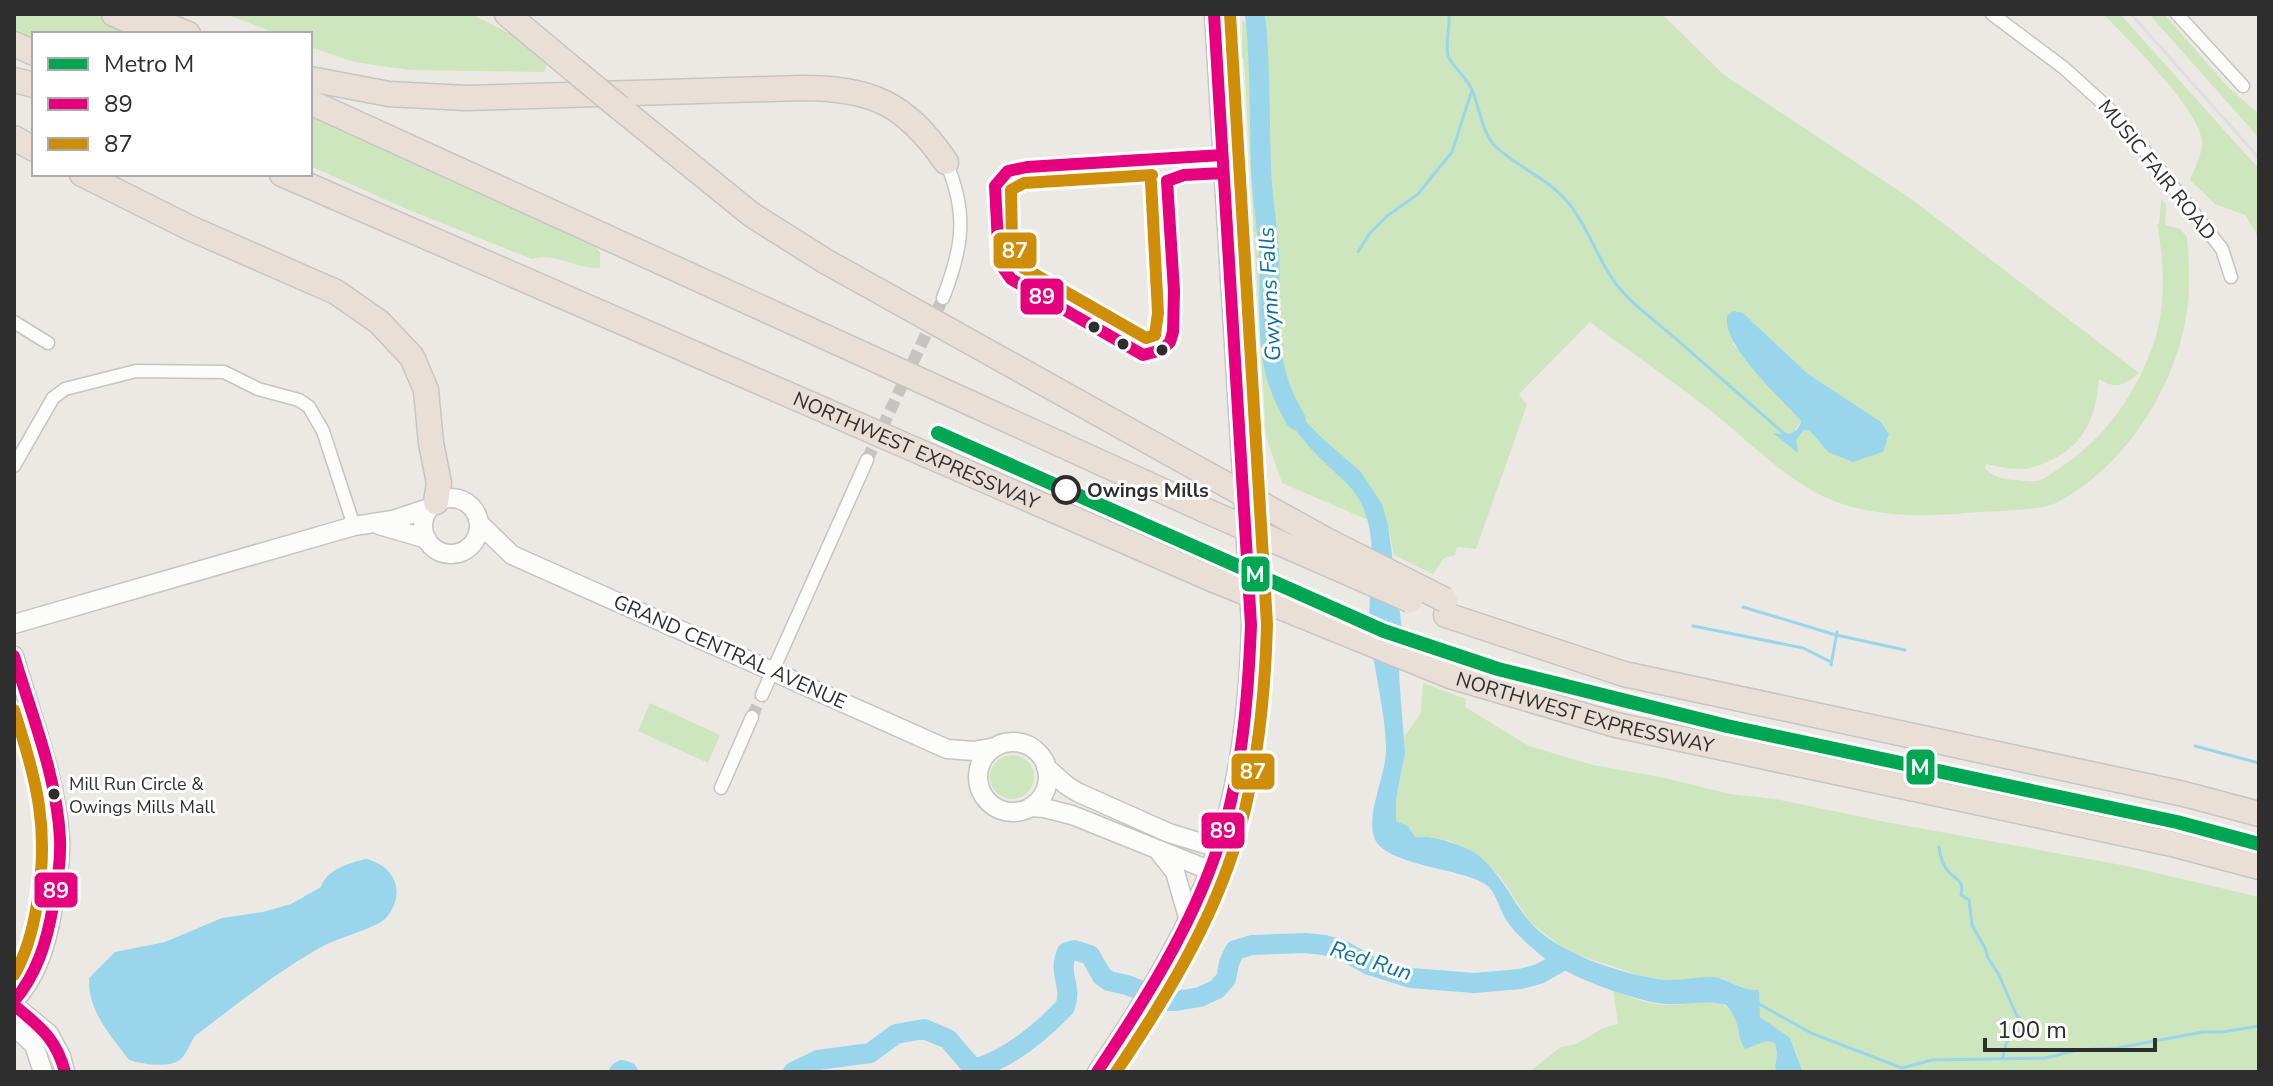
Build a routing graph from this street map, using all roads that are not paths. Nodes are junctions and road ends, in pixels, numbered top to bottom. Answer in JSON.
{"nodes":[{"id":1,"x":114,"y":14,"type":"edge"},
{"id":2,"x":140,"y":14,"type":"edge"},
{"id":3,"x":507,"y":14,"type":"edge"},
{"id":4,"x":1214,"y":14,"type":"edge"},
{"id":5,"x":1992,"y":14,"type":"edge"},
{"id":6,"x":2177,"y":14,"type":"edge"},
{"id":7,"x":154,"y":32,"type":"edge"},
{"id":8,"x":183,"y":32,"type":"edge"},
{"id":9,"x":312,"y":79,"type":"edge"},
{"id":10,"x":2243,"y":86,"type":"dead end"},
{"id":11,"x":312,"y":103,"type":"edge"},
{"id":12,"x":14,"y":138,"type":"edge"},
{"id":13,"x":32,"y":148,"type":"edge"},
{"id":14,"x":946,"y":162,"type":"joint"},
{"id":15,"x":86,"y":176,"type":"edge"},
{"id":16,"x":287,"y":176,"type":"edge"},
{"id":17,"x":2231,"y":277,"type":"dead end"},
{"id":18,"x":943,"y":298,"type":"tunnel mouth"},
{"id":19,"x":14,"y":322,"type":"edge"},
{"id":20,"x":48,"y":343,"type":"dead end"},
{"id":21,"x":867,"y":460,"type":"tunnel mouth"},
{"id":22,"x":14,"y":466,"type":"edge"},
{"id":23,"x":433,"y":505,"type":"junction"},
{"id":24,"x":479,"y":523,"type":"junction"},
{"id":25,"x":363,"y":525,"type":"junction"},
{"id":26,"x":427,"y":539,"type":"junction"},
{"id":27,"x":464,"y":551,"type":"junction"},
{"id":28,"x":512,"y":555,"type":"junction"},
{"id":29,"x":1445,"y":607,"type":"junction"},
{"id":30,"x":14,"y":624,"type":"edge"},
{"id":31,"x":14,"y":656,"type":"edge"},
{"id":32,"x":772,"y":673,"type":"junction"},
{"id":33,"x":762,"y":695,"type":"tunnel mouth"},
{"id":34,"x":752,"y":717,"type":"tunnel mouth"},
{"id":35,"x":995,"y":747,"type":"junction"},
{"id":36,"x":947,"y":749,"type":"junction"},
{"id":37,"x":1046,"y":767,"type":"junction"},
{"id":38,"x":978,"y":785,"type":"junction"},
{"id":39,"x":721,"y":788,"type":"dead end"},
{"id":40,"x":1031,"y":807,"type":"junction"},
{"id":41,"x":2259,"y":814,"type":"edge"},
{"id":42,"x":1218,"y":848,"type":"junction"},
{"id":43,"x":1158,"y":851,"type":"junction"},
{"id":44,"x":2259,"y":867,"type":"edge"},
{"id":45,"x":1209,"y":870,"type":"junction"},
{"id":46,"x":1188,"y":917,"type":"junction"},
{"id":47,"x":34,"y":969,"type":"junction"},
{"id":48,"x":14,"y":1003,"type":"edge"},
{"id":49,"x":14,"y":1026,"type":"edge"},
{"id":50,"x":41,"y":1026,"type":"junction"},
{"id":51,"x":14,"y":1035,"type":"edge"},
{"id":52,"x":34,"y":1045,"type":"junction"},
{"id":53,"x":43,"y":1072,"type":"edge"},
{"id":54,"x":65,"y":1072,"type":"edge"},
{"id":55,"x":1097,"y":1072,"type":"edge"}],
"edges":[{"from":1,"to":7,"type":"highway"},
{"from":2,"to":8,"type":"highway"},
{"from":3,"to":29,"type":"highway","bridge":true},
{"from":4,"to":42,"type":"street"},
{"from":5,"to":17,"type":"street","name":"MUSIC FAIR ROAD"},
{"from":6,"to":10,"type":"street"},
{"from":9,"to":14,"type":"highway"},
{"from":11,"to":29,"type":"highway","bridge":true},
{"from":12,"to":13,"type":"highway"},
{"from":14,"to":18,"type":"street"},
{"from":15,"to":23,"type":"highway"},
{"from":16,"to":44,"type":"highway","name":"NORTHWEST EXPRESSWAY","bridge":true},
{"from":19,"to":20,"type":"street"},
{"from":21,"to":32,"type":"street"},
{"from":22,"to":25,"type":"street"},
{"from":23,"to":24,"type":"street","name":"GRAND CENTRAL AVENUE"},
{"from":23,"to":25,"type":"street","name":"GRAND CENTRAL AVENUE"},
{"from":23,"to":26,"type":"street"},
{"from":24,"to":27,"type":"street"},
{"from":24,"to":28,"type":"street","name":"GRAND CENTRAL AVENUE"},
{"from":25,"to":26,"type":"street","name":"GRAND CENTRAL AVENUE"},
{"from":25,"to":30,"type":"street","name":"GRAND CENTRAL AVENUE"},
{"from":26,"to":27,"type":"street","name":"GRAND CENTRAL AVENUE"},
{"from":27,"to":28,"type":"street","name":"GRAND CENTRAL AVENUE"},
{"from":28,"to":32,"type":"street","name":"GRAND CENTRAL AVENUE"},
{"from":29,"to":41,"type":"highway"},
{"from":31,"to":47,"type":"street"},
{"from":32,"to":33,"type":"street"},
{"from":32,"to":36,"type":"street","name":"GRAND CENTRAL AVENUE"},
{"from":34,"to":39,"type":"street"},
{"from":35,"to":36,"type":"street","name":"GRAND CENTRAL AVENUE"},
{"from":35,"to":37,"type":"street","name":"GRAND CENTRAL AVENUE"},
{"from":35,"to":38,"type":"street"},
{"from":36,"to":38,"type":"street","name":"GRAND CENTRAL AVENUE"},
{"from":37,"to":40,"type":"street"},
{"from":37,"to":42,"type":"street","name":"GRAND CENTRAL AVENUE"},
{"from":38,"to":40,"type":"street","name":"GRAND CENTRAL AVENUE"},
{"from":40,"to":43,"type":"street","name":"GRAND CENTRAL AVENUE"},
{"from":42,"to":45,"type":"street"},
{"from":43,"to":45,"type":"street","name":"GRAND CENTRAL AVENUE"},
{"from":43,"to":46,"type":"street"},
{"from":45,"to":46,"type":"street"},
{"from":46,"to":55,"type":"street"},
{"from":47,"to":48,"type":"street"},
{"from":47,"to":50,"type":"street"},
{"from":48,"to":50,"type":"street"},
{"from":49,"to":52,"type":"street"},
{"from":50,"to":54,"type":"street"},
{"from":51,"to":52,"type":"street"},
{"from":52,"to":53,"type":"street"}]}
